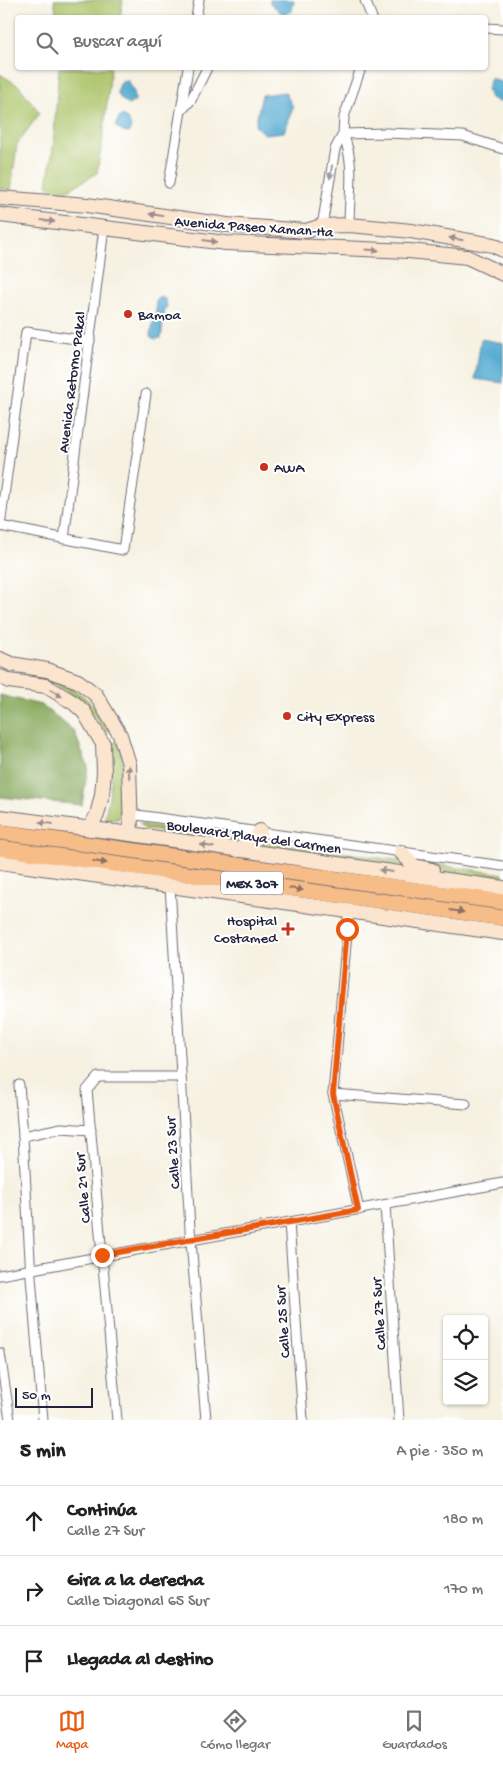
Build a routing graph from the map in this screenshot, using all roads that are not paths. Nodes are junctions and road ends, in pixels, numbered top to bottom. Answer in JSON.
{"nodes":[{"id":1,"x":199,"y":0,"type":"edge"},
{"id":2,"x":365,"y":0,"type":"edge"},
{"id":3,"x":196,"y":15,"type":"edge"},
{"id":4,"x":202,"y":15,"type":"edge"},
{"id":5,"x":371,"y":15,"type":"edge"},
{"id":6,"x":488,"y":28,"type":"edge"},
{"id":7,"x":503,"y":29,"type":"edge"},
{"id":8,"x":188,"y":70,"type":"edge"},
{"id":9,"x":206,"y":70,"type":"edge"},
{"id":10,"x":360,"y":70,"type":"edge"},
{"id":11,"x":181,"y":112,"type":"junction"},
{"id":12,"x":343,"y":134,"type":"junction"},
{"id":13,"x":503,"y":150,"type":"edge"},
{"id":14,"x":169,"y":183,"type":"dead end"},
{"id":15,"x":0,"y":198,"type":"edge"},
{"id":16,"x":0,"y":215,"type":"edge"},
{"id":17,"x":349,"y":225,"type":"junction"},
{"id":18,"x":322,"y":226,"type":"junction"},
{"id":19,"x":104,"y":228,"type":"junction"},
{"id":20,"x":410,"y":231,"type":"junction"},
{"id":21,"x":503,"y":250,"type":"edge"},
{"id":22,"x":409,"y":251,"type":"junction"},
{"id":23,"x":503,"y":274,"type":"edge"},
{"id":24,"x":90,"y":340,"type":"junction"},
{"id":25,"x":146,"y":394,"type":"dead end"},
{"id":26,"x":0,"y":526,"type":"edge"},
{"id":27,"x":64,"y":539,"type":"junction"},
{"id":28,"x":0,"y":660,"type":"edge"},
{"id":29,"x":0,"y":677,"type":"edge"},
{"id":30,"x":0,"y":817,"type":"edge"},
{"id":31,"x":131,"y":827,"type":"junction"},
{"id":32,"x":91,"y":828,"type":"junction"},
{"id":33,"x":260,"y":831,"type":"junction"},
{"id":34,"x":0,"y":832,"type":"edge"},
{"id":35,"x":0,"y":848,"type":"edge"},
{"id":36,"x":238,"y":850,"type":"junction"},
{"id":37,"x":401,"y":852,"type":"junction"},
{"id":38,"x":0,"y":862,"type":"edge"},
{"id":39,"x":503,"y":866,"type":"edge"},
{"id":40,"x":446,"y":880,"type":"junction"},
{"id":41,"x":170,"y":885,"type":"junction"},
{"id":42,"x":499,"y":885,"type":"edge"},
{"id":43,"x":503,"y":902,"type":"edge"},
{"id":44,"x":348,"y":910,"type":"junction"},
{"id":45,"x":503,"y":918,"type":"edge"},
{"id":46,"x":503,"y":933,"type":"edge"},
{"id":47,"x":180,"y":1077,"type":"junction"},
{"id":48,"x":19,"y":1086,"type":"dead end"},
{"id":49,"x":333,"y":1094,"type":"junction"},
{"id":50,"x":466,"y":1104,"type":"dead end"},
{"id":51,"x":91,"y":1130,"type":"junction"},
{"id":52,"x":23,"y":1136,"type":"junction"},
{"id":53,"x":503,"y":1183,"type":"edge"},
{"id":54,"x":385,"y":1205,"type":"junction"},
{"id":55,"x":358,"y":1210,"type":"junction"},
{"id":56,"x":289,"y":1222,"type":"junction"},
{"id":57,"x":191,"y":1240,"type":"junction"},
{"id":58,"x":102,"y":1255,"type":"junction"},
{"id":59,"x":30,"y":1269,"type":"junction"},
{"id":60,"x":0,"y":1275,"type":"edge"},
{"id":61,"x":0,"y":1353,"type":"edge"},
{"id":62,"x":10,"y":1420,"type":"edge"},
{"id":63,"x":43,"y":1420,"type":"edge"},
{"id":64,"x":117,"y":1420,"type":"edge"},
{"id":65,"x":206,"y":1420,"type":"edge"},
{"id":66,"x":303,"y":1420,"type":"edge"},
{"id":67,"x":399,"y":1420,"type":"edge"}],
"edges":[{"from":1,"to":3,"type":"street"},
{"from":1,"to":4,"type":"street"},
{"from":2,"to":5,"type":"street"},
{"from":6,"to":7,"type":"street"},
{"from":8,"to":11,"type":"street"},
{"from":9,"to":11,"type":"street"},
{"from":10,"to":12,"type":"street"},
{"from":11,"to":14,"type":"street"},
{"from":12,"to":13,"type":"street"},
{"from":12,"to":17,"type":"street"},
{"from":12,"to":18,"type":"street","one_way":true},
{"from":18,"to":15,"type":"main road","name":"Avenida Paseo Xaman-Ha","one_way":true},
{"from":16,"to":19,"type":"main road","name":"Avenida Paseo Xaman-Ha","one_way":true},
{"from":17,"to":18,"type":"main road","name":"Avenida Paseo Xaman-Ha"},
{"from":17,"to":20,"type":"main road","name":"Avenida Paseo Xaman-Ha"},
{"from":19,"to":22,"type":"main road","name":"Avenida Paseo Xaman-Ha","one_way":true},
{"from":19,"to":24,"type":"street","name":"Avenida Retorno Pakal"},
{"from":21,"to":20,"type":"main road","name":"Avenida Paseo Xaman-Ha","one_way":true},
{"from":20,"to":22,"type":"main road"},
{"from":22,"to":23,"type":"main road","name":"Avenida Paseo Xaman-Ha"},
{"from":24,"to":26,"type":"street"},
{"from":24,"to":27,"type":"street","name":"Avenida Retorno Pakal"},
{"from":25,"to":27,"type":"street"},
{"from":26,"to":27,"type":"street"},
{"from":31,"to":28,"type":"main road","one_way":true},
{"from":29,"to":32,"type":"main road","one_way":true},
{"from":32,"to":30,"type":"main road","name":"Boulevard Playa del Carmen","one_way":true},
{"from":31,"to":32,"type":"main road","name":"Boulevard Playa del Carmen"},
{"from":31,"to":33,"type":"street"},
{"from":36,"to":31,"type":"main road","name":"Boulevard Playa del Carmen","one_way":true},
{"from":33,"to":36,"type":"main road"},
{"from":33,"to":37,"type":"street"},
{"from":34,"to":43,"type":"highway","number":"MEX 307"},
{"from":35,"to":45,"type":"highway","number":"MEX 307","one_way":true},
{"from":40,"to":36,"type":"main road","name":"Boulevard Playa del Carmen","one_way":true},
{"from":37,"to":39,"type":"street"},
{"from":37,"to":40,"type":"main road"},
{"from":38,"to":41,"type":"main road"},
{"from":40,"to":42,"type":"main road","name":"Boulevard Playa del Carmen"},
{"from":41,"to":44,"type":"main road"},
{"from":41,"to":47,"type":"street","name":"Calle 23 Sur"},
{"from":44,"to":46,"type":"main road"},
{"from":44,"to":49,"type":"street"},
{"from":47,"to":51,"type":"street","name":"Calle 21 Sur"},
{"from":47,"to":57,"type":"street","name":"Calle 23 Sur"},
{"from":48,"to":52,"type":"street"},
{"from":49,"to":50,"type":"street"},
{"from":49,"to":55,"type":"street"},
{"from":51,"to":52,"type":"street"},
{"from":51,"to":58,"type":"street","name":"Calle 21 Sur"},
{"from":52,"to":59,"type":"street"},
{"from":53,"to":54,"type":"street"},
{"from":54,"to":55,"type":"street"},
{"from":54,"to":67,"type":"street","name":"Calle 27 Sur"},
{"from":55,"to":56,"type":"street"},
{"from":56,"to":57,"type":"street"},
{"from":56,"to":66,"type":"street","name":"Calle 25 Sur"},
{"from":57,"to":58,"type":"street"},
{"from":57,"to":65,"type":"street","name":"Calle 23 Sur"},
{"from":58,"to":59,"type":"street"},
{"from":58,"to":64,"type":"street","name":"Calle 21 Sur"},
{"from":59,"to":60,"type":"street"},
{"from":59,"to":63,"type":"street"},
{"from":61,"to":62,"type":"street"}]}
